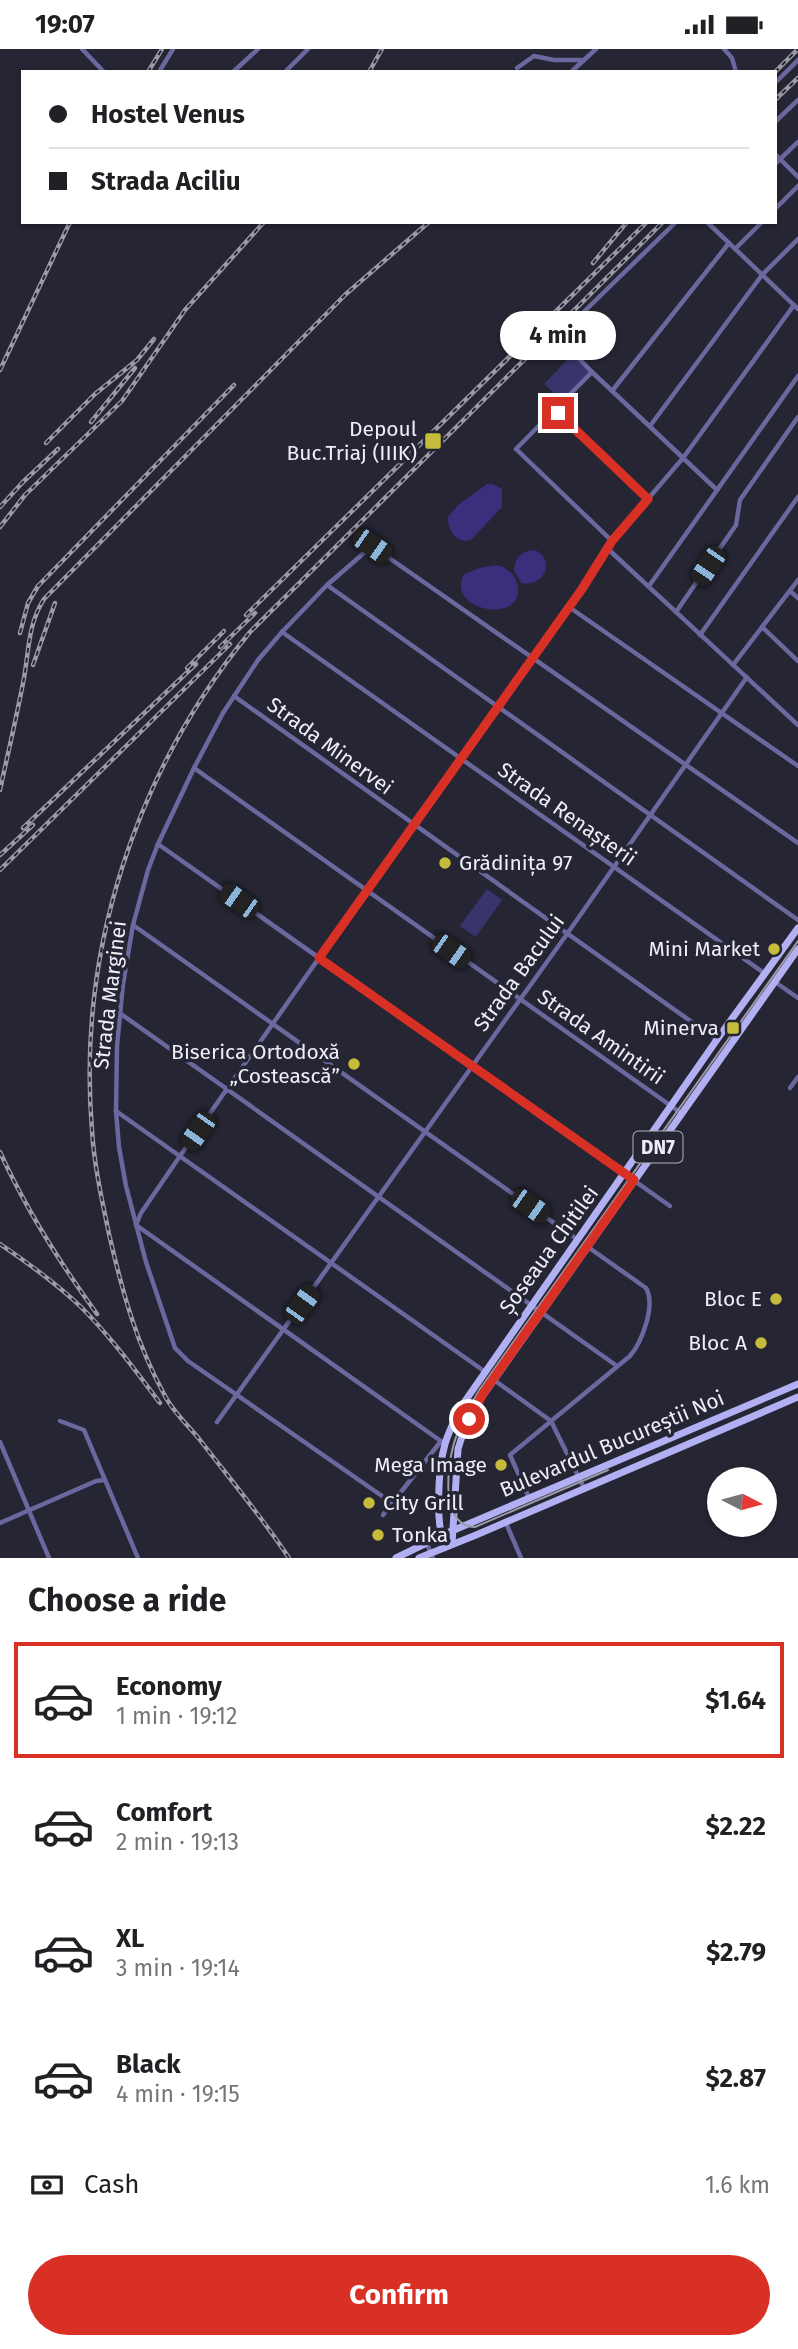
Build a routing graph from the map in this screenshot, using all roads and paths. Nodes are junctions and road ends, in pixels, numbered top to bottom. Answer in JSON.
{"nodes":[{"id":1,"x":82,"y":49,"type":"edge"},
{"id":2,"x":173,"y":49,"type":"edge"},
{"id":3,"x":257,"y":49,"type":"edge"},
{"id":4,"x":309,"y":49,"type":"edge"},
{"id":5,"x":596,"y":49,"type":"edge"},
{"id":6,"x":724,"y":49,"type":"edge"},
{"id":7,"x":584,"y":60,"type":"junction"},
{"id":8,"x":798,"y":60,"type":"edge"},
{"id":9,"x":517,"y":68,"type":"dead end"},
{"id":10,"x":102,"y":70,"type":"edge"},
{"id":11,"x":160,"y":70,"type":"edge"},
{"id":12,"x":235,"y":70,"type":"edge"},
{"id":13,"x":287,"y":70,"type":"edge"},
{"id":14,"x":573,"y":70,"type":"edge"},
{"id":15,"x":735,"y":70,"type":"edge"},
{"id":16,"x":777,"y":81,"type":"edge"},
{"id":17,"x":798,"y":100,"type":"edge"},
{"id":18,"x":777,"y":120,"type":"edge"},
{"id":19,"x":798,"y":142,"type":"edge"},
{"id":20,"x":777,"y":155,"type":"edge"},
{"id":21,"x":780,"y":159,"type":"junction"},
{"id":22,"x":777,"y":162,"type":"edge"},
{"id":23,"x":798,"y":177,"type":"edge"},
{"id":24,"x":798,"y":186,"type":"edge"},
{"id":25,"x":777,"y":207,"type":"edge"},
{"id":26,"x":674,"y":224,"type":"edge"},
{"id":27,"x":709,"y":224,"type":"edge"},
{"id":28,"x":716,"y":224,"type":"edge"},
{"id":29,"x":760,"y":224,"type":"edge"},
{"id":30,"x":713,"y":228,"type":"junction"},
{"id":31,"x":798,"y":239,"type":"edge"},
{"id":32,"x":729,"y":243,"type":"junction"},
{"id":33,"x":735,"y":249,"type":"junction"},
{"id":34,"x":762,"y":275,"type":"junction"},
{"id":35,"x":797,"y":308,"type":"edge"},
{"id":36,"x":592,"y":372,"type":"junction"},
{"id":37,"x":798,"y":376,"type":"edge"},
{"id":38,"x":612,"y":391,"type":"junction"},
{"id":39,"x":554,"y":409,"type":"junction"},
{"id":40,"x":798,"y":417,"type":"edge"},
{"id":41,"x":650,"y":426,"type":"junction"},
{"id":42,"x":683,"y":459,"type":"junction"},
{"id":43,"x":717,"y":490,"type":"junction"},
{"id":44,"x":798,"y":497,"type":"edge"},
{"id":45,"x":648,"y":499,"type":"junction"},
{"id":46,"x":612,"y":541,"type":"junction"},
{"id":47,"x":608,"y":549,"type":"junction"},
{"id":48,"x":798,"y":580,"type":"edge"},
{"id":49,"x":327,"y":585,"type":"junction"},
{"id":50,"x":649,"y":586,"type":"junction"},
{"id":51,"x":790,"y":590,"type":"junction"},
{"id":52,"x":798,"y":598,"type":"edge"},
{"id":53,"x":569,"y":607,"type":"junction"},
{"id":54,"x":676,"y":612,"type":"junction"},
{"id":55,"x":762,"y":627,"type":"junction"},
{"id":56,"x":282,"y":632,"type":"junction"},
{"id":57,"x":700,"y":635,"type":"junction"},
{"id":58,"x":532,"y":657,"type":"junction"},
{"id":59,"x":798,"y":661,"type":"edge"},
{"id":60,"x":733,"y":665,"type":"junction"},
{"id":61,"x":747,"y":677,"type":"junction"},
{"id":62,"x":234,"y":696,"type":"junction"},
{"id":63,"x":497,"y":707,"type":"junction"},
{"id":64,"x":721,"y":713,"type":"junction"},
{"id":65,"x":798,"y":725,"type":"edge"},
{"id":66,"x":460,"y":758,"type":"junction"},
{"id":67,"x":686,"y":763,"type":"junction"},
{"id":68,"x":798,"y":766,"type":"edge"},
{"id":69,"x":194,"y":768,"type":"junction"},
{"id":70,"x":649,"y":815,"type":"junction"},
{"id":71,"x":413,"y":824,"type":"junction"},
{"id":72,"x":798,"y":843,"type":"edge"},
{"id":73,"x":158,"y":844,"type":"junction"},
{"id":74,"x":614,"y":867,"type":"junction"},
{"id":75,"x":366,"y":891,"type":"junction"},
{"id":76,"x":798,"y":920,"type":"edge"},
{"id":77,"x":133,"y":925,"type":"junction"},
{"id":78,"x":798,"y":927,"type":"edge"},
{"id":79,"x":567,"y":934,"type":"junction"},
{"id":80,"x":798,"y":949,"type":"edge"},
{"id":81,"x":319,"y":958,"type":"junction"},
{"id":82,"x":765,"y":974,"type":"junction"},
{"id":83,"x":775,"y":982,"type":"junction"},
{"id":84,"x":798,"y":998,"type":"edge"},
{"id":85,"x":520,"y":1000,"type":"junction"},
{"id":86,"x":120,"y":1013,"type":"junction"},
{"id":87,"x":274,"y":1025,"type":"junction"},
{"id":88,"x":717,"y":1040,"type":"junction"},
{"id":89,"x":472,"y":1065,"type":"junction"},
{"id":90,"x":798,"y":1077,"type":"edge"},
{"id":91,"x":790,"y":1088,"type":"dead end"},
{"id":92,"x":227,"y":1090,"type":"junction"},
{"id":93,"x":671,"y":1106,"type":"junction"},
{"id":94,"x":116,"y":1111,"type":"junction"},
{"id":95,"x":681,"y":1114,"type":"junction"},
{"id":96,"x":425,"y":1133,"type":"junction"},
{"id":97,"x":180,"y":1156,"type":"junction"},
{"id":98,"x":625,"y":1174,"type":"junction"},
{"id":99,"x":634,"y":1180,"type":"junction"},
{"id":100,"x":378,"y":1198,"type":"junction"},
{"id":101,"x":670,"y":1206,"type":"dead end"},
{"id":102,"x":136,"y":1225,"type":"junction"},
{"id":103,"x":578,"y":1240,"type":"junction"},
{"id":104,"x":588,"y":1247,"type":"junction"},
{"id":105,"x":332,"y":1262,"type":"junction"},
{"id":106,"x":531,"y":1305,"type":"junction"},
{"id":107,"x":541,"y":1312,"type":"junction"},
{"id":108,"x":284,"y":1329,"type":"junction"},
{"id":109,"x":617,"y":1367,"type":"junction"},
{"id":110,"x":484,"y":1371,"type":"junction"},
{"id":111,"x":493,"y":1379,"type":"junction"},
{"id":112,"x":798,"y":1384,"type":"edge"},
{"id":113,"x":238,"y":1395,"type":"junction"},
{"id":114,"x":798,"y":1397,"type":"edge"},
{"id":115,"x":60,"y":1421,"type":"dead end"},
{"id":116,"x":551,"y":1421,"type":"junction"},
{"id":117,"x":217,"y":1422,"type":"dead end"},
{"id":118,"x":0,"y":1442,"type":"edge"},
{"id":119,"x":443,"y":1442,"type":"junction"},
{"id":120,"x":578,"y":1478,"type":"junction"},
{"id":121,"x":105,"y":1480,"type":"junction"},
{"id":122,"x":585,"y":1489,"type":"junction"},
{"id":123,"x":529,"y":1498,"type":"junction"},
{"id":124,"x":392,"y":1503,"type":"junction"},
{"id":125,"x":29,"y":1511,"type":"junction"},
{"id":126,"x":383,"y":1515,"type":"dead end"},
{"id":127,"x":0,"y":1523,"type":"edge"},
{"id":128,"x":506,"y":1523,"type":"junction"},
{"id":129,"x":454,"y":1530,"type":"junction"},
{"id":130,"x":440,"y":1536,"type":"junction"},
{"id":131,"x":427,"y":1544,"type":"junction"},
{"id":132,"x":449,"y":1545,"type":"junction"},
{"id":133,"x":432,"y":1555,"type":"edge"},
{"id":134,"x":49,"y":1558,"type":"edge"},
{"id":135,"x":138,"y":1558,"type":"edge"},
{"id":136,"x":396,"y":1558,"type":"edge"},
{"id":137,"x":419,"y":1558,"type":"edge"},
{"id":138,"x":521,"y":1558,"type":"edge"}],
"edges":[{"from":1,"to":10,"type":"street"},
{"from":2,"to":11,"type":"street"},
{"from":3,"to":12,"type":"street"},
{"from":4,"to":13,"type":"street"},
{"from":5,"to":7,"type":"street"},
{"from":6,"to":15,"type":"street"},
{"from":7,"to":9,"type":"street"},
{"from":7,"to":14,"type":"street"},
{"from":8,"to":16,"type":"street"},
{"from":17,"to":18,"type":"street"},
{"from":19,"to":21,"type":"street"},
{"from":20,"to":21,"type":"street"},
{"from":21,"to":22,"type":"street"},
{"from":21,"to":23,"type":"street"},
{"from":24,"to":25,"type":"street"},
{"from":26,"to":36,"type":"street"},
{"from":27,"to":30,"type":"street"},
{"from":28,"to":30,"type":"street"},
{"from":29,"to":33,"type":"street"},
{"from":30,"to":32,"type":"street"},
{"from":31,"to":34,"type":"street"},
{"from":32,"to":33,"type":"street"},
{"from":32,"to":38,"type":"street"},
{"from":33,"to":34,"type":"street"},
{"from":34,"to":35,"type":"street"},
{"from":34,"to":41,"type":"street"},
{"from":35,"to":42,"type":"street"},
{"from":36,"to":38,"type":"street"},
{"from":36,"to":39,"type":"street"},
{"from":37,"to":43,"type":"street"},
{"from":38,"to":41,"type":"street"},
{"from":39,"to":45,"type":"street"},
{"from":39,"to":46,"type":"street"},
{"from":40,"to":54,"type":"street"},
{"from":41,"to":42,"type":"street"},
{"from":42,"to":43,"type":"street"},
{"from":42,"to":45,"type":"street"},
{"from":43,"to":50,"type":"street"},
{"from":44,"to":57,"type":"street"},
{"from":45,"to":46,"type":"street"},
{"from":46,"to":47,"type":"street"},
{"from":47,"to":50,"type":"street"},
{"from":47,"to":53,"type":"street"},
{"from":48,"to":51,"type":"street"},
{"from":49,"to":56,"type":"street","name":"Strada Marginei"},
{"from":49,"to":58,"type":"street","name":"Strada Marginei"},
{"from":49,"to":63,"type":"street"},
{"from":50,"to":54,"type":"street"},
{"from":51,"to":52,"type":"street"},
{"from":51,"to":55,"type":"street"},
{"from":53,"to":58,"type":"street"},
{"from":53,"to":64,"type":"street"},
{"from":54,"to":57,"type":"street"},
{"from":55,"to":59,"type":"street"},
{"from":55,"to":60,"type":"street"},
{"from":56,"to":62,"type":"street","name":"Strada Marginei"},
{"from":56,"to":66,"type":"street","name":"Strada Renașterii"},
{"from":57,"to":60,"type":"street"},
{"from":58,"to":63,"type":"street"},
{"from":58,"to":67,"type":"street"},
{"from":60,"to":61,"type":"street"},
{"from":61,"to":64,"type":"street","name":"Strada Bacului"},
{"from":61,"to":65,"type":"street"},
{"from":62,"to":69,"type":"street","name":"Strada Marginei"},
{"from":62,"to":71,"type":"street","name":"Strada Minervei"},
{"from":63,"to":66,"type":"street"},
{"from":63,"to":70,"type":"street"},
{"from":64,"to":67,"type":"street","name":"Strada Bacului"},
{"from":64,"to":68,"type":"street"},
{"from":66,"to":71,"type":"street"},
{"from":66,"to":74,"type":"street","name":"Strada Renașterii"},
{"from":67,"to":70,"type":"street","name":"Strada Bacului"},
{"from":67,"to":72,"type":"street"},
{"from":69,"to":73,"type":"street","name":"Strada Marginei"},
{"from":69,"to":75,"type":"street","name":"Strada Amintirii"},
{"from":70,"to":74,"type":"street","name":"Strada Bacului"},
{"from":70,"to":76,"type":"street"},
{"from":71,"to":75,"type":"street"},
{"from":71,"to":79,"type":"street","name":"Strada Minervei"},
{"from":73,"to":77,"type":"street","name":"Strada Marginei"},
{"from":73,"to":81,"type":"street"},
{"from":74,"to":79,"type":"street","name":"Strada Bacului"},
{"from":74,"to":82,"type":"street","name":"Strada Renașterii"},
{"from":75,"to":81,"type":"street"},
{"from":75,"to":85,"type":"street","name":"Strada Amintirii"},
{"from":77,"to":86,"type":"street","name":"Strada Marginei"},
{"from":77,"to":87,"type":"street"},
{"from":78,"to":82,"type":"main road","name":"Șoseaua Chitilei","number":"DN7"},
{"from":79,"to":85,"type":"street","name":"Strada Bacului"},
{"from":79,"to":88,"type":"street","name":"Strada Minervei"},
{"from":80,"to":83,"type":"main road","name":"Șoseaua Chitilei","number":"DN7"},
{"from":81,"to":87,"type":"street"},
{"from":81,"to":89,"type":"street"},
{"from":82,"to":88,"type":"main road","name":"Șoseaua Chitilei","number":"DN7"},
{"from":83,"to":84,"type":"street"},
{"from":83,"to":95,"type":"main road","name":"Șoseaua Chitilei","number":"DN7"},
{"from":85,"to":89,"type":"street","name":"Strada Bacului"},
{"from":85,"to":93,"type":"street","name":"Strada Amintirii"},
{"from":86,"to":92,"type":"street"},
{"from":86,"to":94,"type":"street","name":"Strada Marginei"},
{"from":87,"to":92,"type":"street"},
{"from":87,"to":96,"type":"street"},
{"from":88,"to":93,"type":"main road","name":"Șoseaua Chitilei","number":"DN7"},
{"from":89,"to":96,"type":"street","name":"Strada Bacului"},
{"from":89,"to":98,"type":"street"},
{"from":90,"to":91,"type":"street"},
{"from":92,"to":97,"type":"street"},
{"from":92,"to":100,"type":"street"},
{"from":93,"to":95,"type":"street","name":"Strada Amintirii"},
{"from":93,"to":98,"type":"main road","name":"Șoseaua Chitilei","number":"DN7"},
{"from":94,"to":97,"type":"street"},
{"from":94,"to":102,"type":"street","name":"Strada Marginei"},
{"from":95,"to":99,"type":"main road","name":"Șoseaua Chitilei","number":"DN7"},
{"from":96,"to":100,"type":"street","name":"Strada Bacului"},
{"from":96,"to":103,"type":"street"},
{"from":97,"to":102,"type":"street"},
{"from":97,"to":105,"type":"street"},
{"from":98,"to":99,"type":"street"},
{"from":98,"to":103,"type":"main road","name":"Șoseaua Chitilei","number":"DN7"},
{"from":99,"to":101,"type":"street"},
{"from":99,"to":104,"type":"main road","name":"Șoseaua Chitilei","number":"DN7"},
{"from":100,"to":105,"type":"street","name":"Strada Bacului"},
{"from":100,"to":106,"type":"street"},
{"from":102,"to":108,"type":"street"},
{"from":102,"to":113,"type":"street","name":"Strada Marginei"},
{"from":103,"to":106,"type":"main road","name":"Șoseaua Chitilei","number":"DN7"},
{"from":104,"to":107,"type":"main road","name":"Șoseaua Chitilei","number":"DN7"},
{"from":104,"to":109,"type":"street"},
{"from":105,"to":108,"type":"street","name":"Strada Bacului"},
{"from":105,"to":110,"type":"street"},
{"from":106,"to":107,"type":"street"},
{"from":106,"to":110,"type":"main road","name":"Șoseaua Chitilei","number":"DN7"},
{"from":107,"to":109,"type":"street"},
{"from":107,"to":111,"type":"main road","name":"Șoseaua Chitilei","number":"DN7"},
{"from":108,"to":113,"type":"street","name":"Strada Bacului"},
{"from":108,"to":119,"type":"street"},
{"from":109,"to":116,"type":"street"},
{"from":110,"to":119,"type":"main road","name":"Șoseaua Chitilei","number":"DN7"},
{"from":111,"to":116,"type":"street"},
{"from":111,"to":129,"type":"main road","name":"Șoseaua Chitilei","number":"DN7"},
{"from":112,"to":120,"type":"main road","name":"Bulevardul Bucureștii Noi"},
{"from":113,"to":117,"type":"street","name":"Strada Bacului"},
{"from":113,"to":124,"type":"street"},
{"from":114,"to":122,"type":"main road","name":"Bulevardul Bucureștii Noi"},
{"from":115,"to":121,"type":"street"},
{"from":116,"to":120,"type":"street"},
{"from":116,"to":123,"type":"street"},
{"from":118,"to":125,"type":"street"},
{"from":119,"to":124,"type":"street","name":"Șoseaua Chitilei"},
{"from":119,"to":130,"type":"main road","name":"Șoseaua Chitilei","number":"DN7"},
{"from":120,"to":122,"type":"street"},
{"from":120,"to":123,"type":"main road","name":"Bulevardul Bucureștii Noi"},
{"from":121,"to":125,"type":"street"},
{"from":121,"to":135,"type":"street"},
{"from":122,"to":128,"type":"main road","name":"Bulevardul Bucureștii Noi"},
{"from":123,"to":129,"type":"main road","name":"Bulevardul Bucureștii Noi"},
{"from":124,"to":126,"type":"street","name":"Șoseaua Chitilei"},
{"from":125,"to":127,"type":"street"},
{"from":125,"to":134,"type":"street"},
{"from":128,"to":132,"type":"main road","name":"Bulevardul Bucureștii Noi"},
{"from":128,"to":138,"type":"street"},
{"from":129,"to":130,"type":"main road","name":"Bulevardul Bucureștii Noi"},
{"from":129,"to":132,"type":"main road","name":"Șoseaua Chitilei","number":"DN7"},
{"from":130,"to":131,"type":"main road","name":"Bulevardul Bucureștii Noi"},
{"from":130,"to":132,"type":"main road","name":"Șoseaua Chitilei","number":"DN7"},
{"from":131,"to":133,"type":"street"},
{"from":131,"to":136,"type":"main road","name":"Bulevardul Bucureștii Noi"},
{"from":132,"to":133,"type":"main road","name":"Bulevardul Bucureștii Noi"},
{"from":133,"to":137,"type":"main road","name":"Bulevardul Bucureștii Noi"}]}
